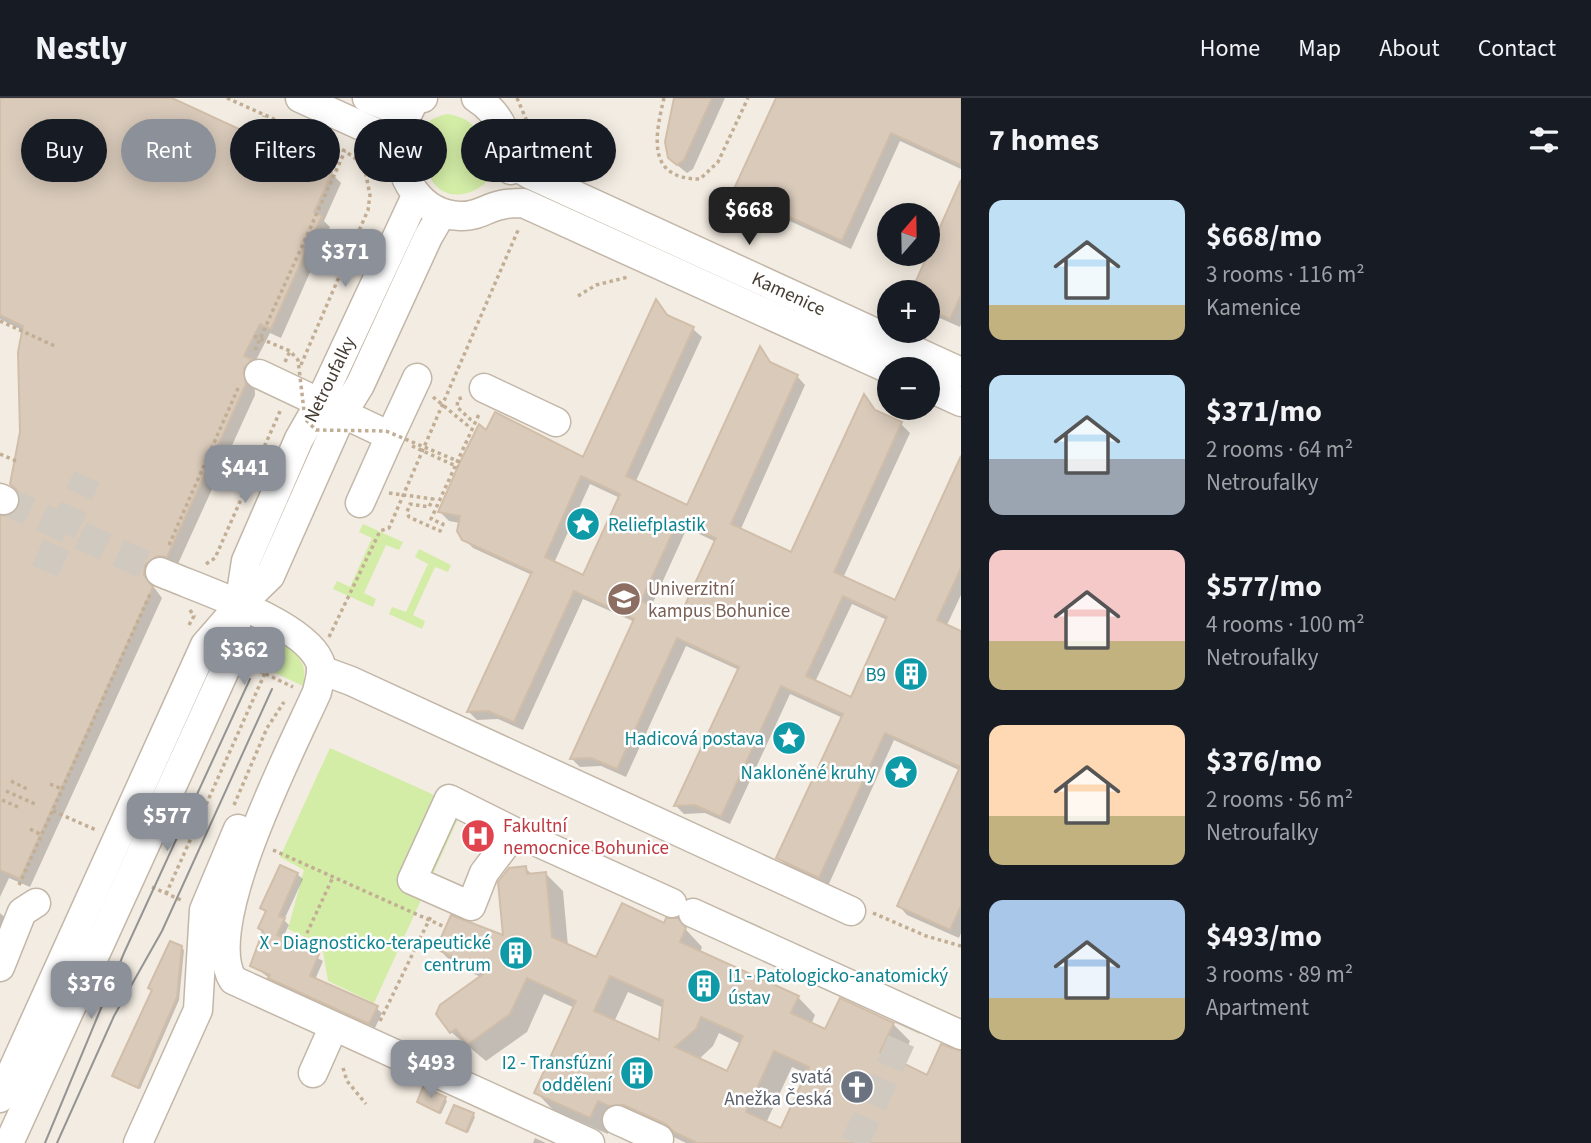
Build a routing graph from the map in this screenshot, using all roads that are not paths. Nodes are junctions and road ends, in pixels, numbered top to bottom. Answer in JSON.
{"nodes":[{"id":1,"x":300,"y":98,"type":"edge"},
{"id":2,"x":367,"y":98,"type":"edge"},
{"id":3,"x":476,"y":98,"type":"edge"},
{"id":4,"x":418,"y":101,"type":"edge"},
{"id":5,"x":407,"y":119,"type":"edge"},
{"id":6,"x":498,"y":119,"type":"edge"},
{"id":7,"x":354,"y":123,"type":"edge"},
{"id":8,"x":410,"y":182,"type":"edge"},
{"id":9,"x":507,"y":182,"type":"edge"},
{"id":10,"x":546,"y":182,"type":"edge"},
{"id":11,"x":416,"y":196,"type":"junction"},
{"id":12,"x":499,"y":205,"type":"junction"},
{"id":13,"x":442,"y":214,"type":"junction"},
{"id":14,"x":877,"y":364,"type":"edge"},
{"id":15,"x":252,"y":367,"type":"road end"},
{"id":16,"x":961,"y":372,"type":"edge"},
{"id":17,"x":416,"y":380,"type":"road end"},
{"id":18,"x":475,"y":392,"type":"road end"},
{"id":19,"x":940,"y":392,"type":"edge"},
{"id":20,"x":961,"y":402,"type":"edge"},
{"id":21,"x":331,"y":409,"type":"junction"},
{"id":22,"x":556,"y":422,"type":"dead end"},
{"id":23,"x":390,"y":436,"type":"junction"},
{"id":24,"x":363,"y":496,"type":"road end"},
{"id":25,"x":157,"y":578,"type":"tunnel mouth"},
{"id":26,"x":239,"y":606,"type":"junction"},
{"id":27,"x":321,"y":670,"type":"junction"},
{"id":28,"x":515,"y":832,"type":"junction"},
{"id":29,"x":26,"y":898,"type":"road end"},
{"id":30,"x":851,"y":911,"type":"road end"},
{"id":31,"x":0,"y":967,"type":"edge"},
{"id":32,"x":214,"y":970,"type":"junction"},
{"id":33,"x":350,"y":1035,"type":"junction"},
{"id":34,"x":961,"y":1035,"type":"edge"},
{"id":35,"x":321,"y":1076,"type":"dead end"},
{"id":36,"x":0,"y":1098,"type":"edge"},
{"id":37,"x":617,"y":1120,"type":"dead end"},
{"id":38,"x":661,"y":1142,"type":"edge"},
{"id":39,"x":9,"y":1143,"type":"edge"},
{"id":40,"x":138,"y":1143,"type":"edge"},
{"id":41,"x":590,"y":1143,"type":"edge"}],
"edges":[{"from":1,"to":7,"type":"street"},
{"from":2,"to":4,"type":"street"},
{"from":3,"to":6,"type":"street","name":"Kamenice"},
{"from":4,"to":5,"type":"street"},
{"from":8,"to":11,"type":"street"},
{"from":9,"to":12,"type":"street","name":"Kamenice"},
{"from":10,"to":16,"type":"street","name":"Kamenice"},
{"from":11,"to":13,"type":"street"},
{"from":11,"to":21,"type":"street","name":"Netroufalky"},
{"from":12,"to":13,"type":"street","name":"Kamenice"},
{"from":12,"to":14,"type":"street","name":"Kamenice"},
{"from":13,"to":21,"type":"street","name":"Netroufalky"},
{"from":15,"to":21,"type":"street"},
{"from":17,"to":23,"type":"street"},
{"from":18,"to":22,"type":"street"},
{"from":19,"to":20,"type":"street"},
{"from":21,"to":23,"type":"street"},
{"from":21,"to":26,"type":"street","name":"Netroufalky"},
{"from":23,"to":24,"type":"street"},
{"from":25,"to":26,"type":"street"},
{"from":26,"to":27,"type":"street"},
{"from":26,"to":36,"type":"street"},
{"from":26,"to":39,"type":"street","name":"Netroufalky"},
{"from":27,"to":30,"type":"street"},
{"from":27,"to":32,"type":"street"},
{"from":28,"to":28,"type":"street"},
{"from":28,"to":34,"type":"street"},
{"from":29,"to":31,"type":"street"},
{"from":32,"to":33,"type":"street"},
{"from":32,"to":40,"type":"street"},
{"from":33,"to":35,"type":"street"},
{"from":33,"to":41,"type":"street"},
{"from":37,"to":38,"type":"street"}]}
